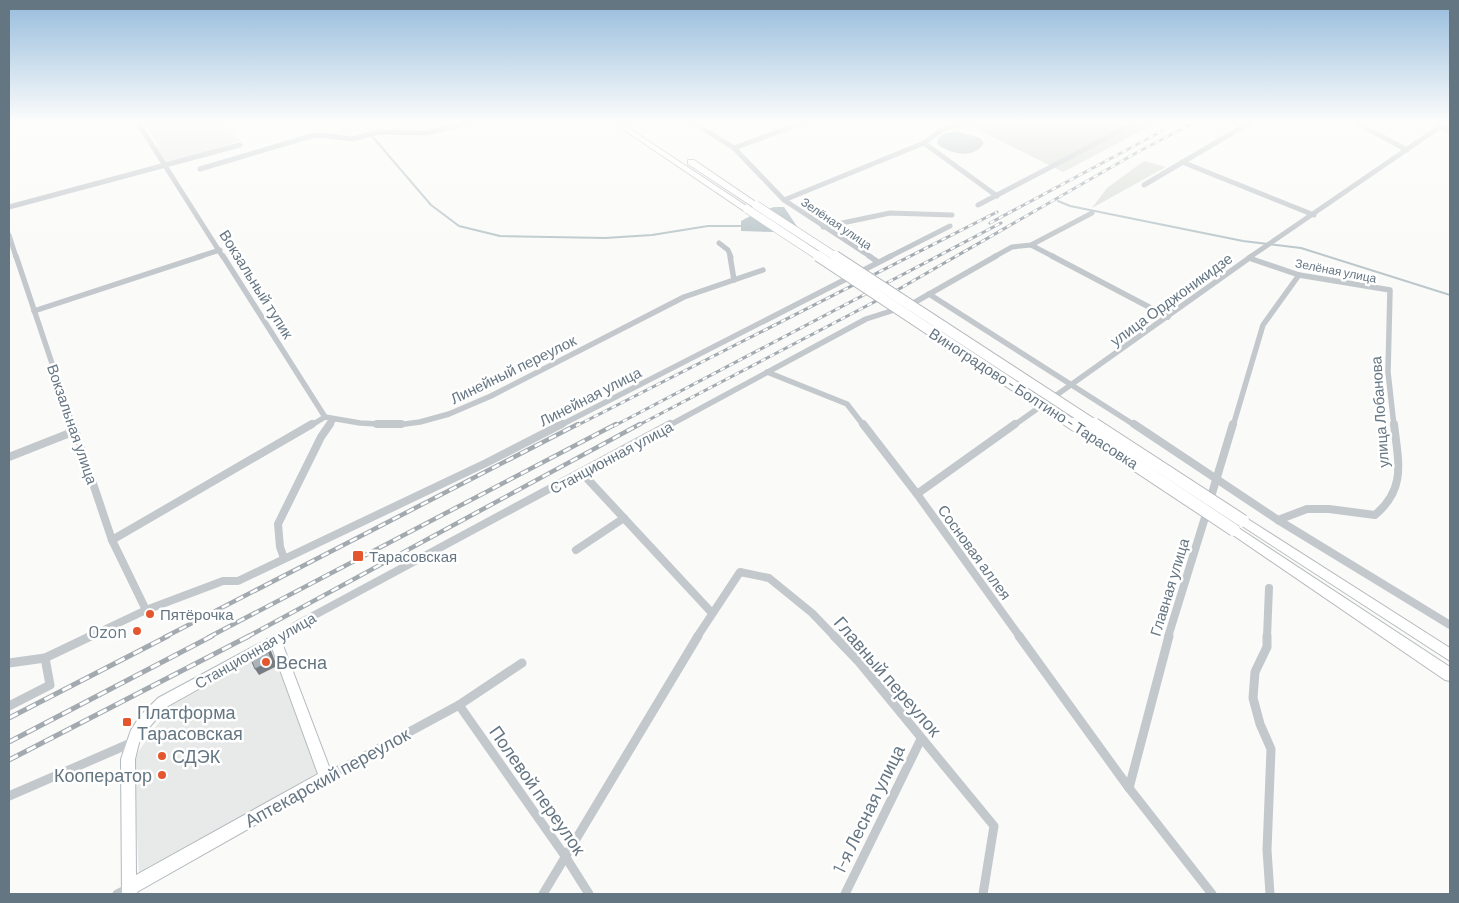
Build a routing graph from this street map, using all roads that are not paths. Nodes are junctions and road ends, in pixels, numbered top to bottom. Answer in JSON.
{"nodes":[{"id":1,"x":168,"y":165,"type":"edge"},
{"id":2,"x":213,"y":165,"type":"edge"},
{"id":3,"x":685,"y":165,"type":"edge"},
{"id":4,"x":691,"y":165,"type":"edge"},
{"id":5,"x":750,"y":165,"type":"edge"},
{"id":6,"x":870,"y":165,"type":"edge"},
{"id":7,"x":954,"y":165,"type":"edge"},
{"id":8,"x":1055,"y":165,"type":"edge"},
{"id":9,"x":1177,"y":165,"type":"edge"},
{"id":10,"x":1190,"y":165,"type":"edge"},
{"id":11,"x":1385,"y":165,"type":"edge"},
{"id":12,"x":165,"y":166,"type":"junction"},
{"id":13,"x":200,"y":169,"type":"dead end"},
{"id":14,"x":1144,"y":185,"type":"dead end"},
{"id":15,"x":997,"y":196,"type":"junction"},
{"id":16,"x":784,"y":200,"type":"junction"},
{"id":17,"x":978,"y":205,"type":"dead end"},
{"id":18,"x":9,"y":207,"type":"edge"},
{"id":19,"x":752,"y":207,"type":"junction"},
{"id":20,"x":1092,"y":213,"type":"dead end"},
{"id":21,"x":1314,"y":215,"type":"junction"},
{"id":22,"x":952,"y":216,"type":"dead end"},
{"id":23,"x":950,"y":226,"type":"dead end"},
{"id":24,"x":823,"y":227,"type":"junction"},
{"id":25,"x":9,"y":234,"type":"edge"},
{"id":26,"x":719,"y":243,"type":"dead end"},
{"id":27,"x":1031,"y":245,"type":"junction"},
{"id":28,"x":220,"y":250,"type":"junction"},
{"id":29,"x":1249,"y":258,"type":"junction"},
{"id":30,"x":878,"y":262,"type":"junction"},
{"id":31,"x":763,"y":270,"type":"dead end"},
{"id":32,"x":1299,"y":275,"type":"junction"},
{"id":33,"x":734,"y":280,"type":"junction"},
{"id":34,"x":1390,"y":290,"type":"joint"},
{"id":35,"x":929,"y":294,"type":"junction"},
{"id":36,"x":34,"y":311,"type":"junction"},
{"id":37,"x":1168,"y":317,"type":"junction"},
{"id":38,"x":767,"y":372,"type":"junction"},
{"id":39,"x":1072,"y":384,"type":"junction"},
{"id":40,"x":325,"y":417,"type":"junction"},
{"id":41,"x":334,"y":419,"type":"junction"},
{"id":42,"x":75,"y":431,"type":"junction"},
{"id":43,"x":9,"y":457,"type":"edge"},
{"id":44,"x":582,"y":473,"type":"junction"},
{"id":45,"x":1217,"y":478,"type":"junction"},
{"id":46,"x":916,"y":494,"type":"junction"},
{"id":47,"x":624,"y":518,"type":"junction"},
{"id":48,"x":1278,"y":520,"type":"junction"},
{"id":49,"x":1239,"y":525,"type":"junction"},
{"id":50,"x":112,"y":540,"type":"junction"},
{"id":51,"x":576,"y":550,"type":"dead end"},
{"id":52,"x":284,"y":558,"type":"junction"},
{"id":53,"x":1269,"y":588,"type":"dead end"},
{"id":54,"x":146,"y":610,"type":"junction"},
{"id":55,"x":712,"y":613,"type":"junction"},
{"id":56,"x":1450,"y":625,"type":"edge"},
{"id":57,"x":275,"y":640,"type":"junction"},
{"id":58,"x":1450,"y":655,"type":"edge"},
{"id":59,"x":45,"y":658,"type":"junction"},
{"id":60,"x":522,"y":663,"type":"dead end"},
{"id":61,"x":9,"y":664,"type":"edge"},
{"id":62,"x":1450,"y":675,"type":"edge"},
{"id":63,"x":459,"y":705,"type":"junction"},
{"id":64,"x":9,"y":706,"type":"edge"},
{"id":65,"x":921,"y":738,"type":"junction"},
{"id":66,"x":131,"y":743,"type":"junction"},
{"id":67,"x":326,"y":777,"type":"junction"},
{"id":68,"x":1129,"y":788,"type":"junction"},
{"id":69,"x":9,"y":796,"type":"edge"},
{"id":70,"x":565,"y":856,"type":"junction"},
{"id":71,"x":126,"y":892,"type":"edge"},
{"id":72,"x":543,"y":894,"type":"edge"},
{"id":73,"x":589,"y":894,"type":"edge"},
{"id":74,"x":845,"y":894,"type":"edge"},
{"id":75,"x":984,"y":894,"type":"edge"},
{"id":76,"x":1212,"y":894,"type":"edge"},
{"id":77,"x":1270,"y":894,"type":"edge"}],
"edges":[{"from":1,"to":12,"type":"street"},
{"from":2,"to":13,"type":"street"},
{"from":3,"to":19,"type":"main road","name":"Виноградово - Болтино - Тарасовка"},
{"from":4,"to":19,"type":"main road","name":"Виноградово - Болтино - Тарасовка"},
{"from":5,"to":16,"type":"street","name":"Зелёная улица"},
{"from":6,"to":16,"type":"street"},
{"from":7,"to":15,"type":"street"},
{"from":8,"to":15,"type":"street"},
{"from":9,"to":14,"type":"street"},
{"from":10,"to":21,"type":"street"},
{"from":11,"to":21,"type":"street","name":"улица Орджоникидзе"},
{"from":12,"to":18,"type":"street"},
{"from":12,"to":28,"type":"street","name":"Вокзальный тупик"},
{"from":15,"to":17,"type":"street"},
{"from":16,"to":24,"type":"street","name":"Зелёная улица"},
{"from":19,"to":49,"type":"main road","name":"Виноградово - Болтино - Тарасовка","bridge":true},
{"from":20,"to":27,"type":"street","name":"Станционная улица"},
{"from":21,"to":29,"type":"street","name":"улица Орджоникидзе"},
{"from":22,"to":24,"type":"street"},
{"from":23,"to":30,"type":"street","name":"Линейная улица"},
{"from":24,"to":30,"type":"street","name":"Зелёная улица"},
{"from":25,"to":36,"type":"street","name":"Вокзальная улица"},
{"from":26,"to":33,"type":"street"},
{"from":27,"to":35,"type":"street","name":"Станционная улица"},
{"from":27,"to":37,"type":"street"},
{"from":28,"to":36,"type":"street"},
{"from":28,"to":40,"type":"street","name":"Вокзальный тупик"},
{"from":29,"to":32,"type":"street","name":"Зелёная улица"},
{"from":29,"to":37,"type":"street","name":"улица Орджоникидзе"},
{"from":30,"to":52,"type":"street","name":"Линейная улица"},
{"from":31,"to":33,"type":"street","name":"Линейный переулок"},
{"from":32,"to":34,"type":"street","name":"Зелёная улица"},
{"from":32,"to":45,"type":"street","name":"Главная улица"},
{"from":33,"to":41,"type":"street","name":"Линейный переулок"},
{"from":34,"to":48,"type":"street","name":"улица Лобанова"},
{"from":35,"to":38,"type":"street","name":"Станционная улица"},
{"from":35,"to":39,"type":"street"},
{"from":36,"to":42,"type":"street","name":"Вокзальная улица"},
{"from":37,"to":39,"type":"street","name":"улица Орджоникидзе"},
{"from":38,"to":44,"type":"street","name":"Станционная улица"},
{"from":38,"to":46,"type":"street","name":"Сосновая аллея"},
{"from":39,"to":45,"type":"street"},
{"from":39,"to":46,"type":"street","name":"улица Орджоникидзе"},
{"from":40,"to":41,"type":"street","name":"Линейный переулок"},
{"from":40,"to":50,"type":"street"},
{"from":41,"to":52,"type":"street"},
{"from":42,"to":43,"type":"street"},
{"from":42,"to":50,"type":"street","name":"Вокзальная улица"},
{"from":44,"to":47,"type":"street"},
{"from":44,"to":57,"type":"street","name":"Станционная улица"},
{"from":45,"to":48,"type":"street"},
{"from":45,"to":68,"type":"street","name":"Главная улица"},
{"from":46,"to":68,"type":"street","name":"Сосновая аллея"},
{"from":47,"to":51,"type":"street"},
{"from":47,"to":55,"type":"street"},
{"from":48,"to":56,"type":"street"},
{"from":49,"to":58,"type":"main road","name":"Виноградово - Болтино - Тарасовка"},
{"from":49,"to":62,"type":"main road","name":"Виноградово - Болтино - Тарасовка"},
{"from":50,"to":54,"type":"street","name":"Вокзальная улица"},
{"from":52,"to":54,"type":"street","name":"Линейная улица"},
{"from":53,"to":77,"type":"street"},
{"from":54,"to":59,"type":"street","name":"Линейная улица"},
{"from":55,"to":65,"type":"street","name":"Главный переулок"},
{"from":55,"to":70,"type":"street"},
{"from":57,"to":66,"type":"street","name":"Станционная улица"},
{"from":57,"to":67,"type":"street"},
{"from":59,"to":61,"type":"street","name":"Линейная улица"},
{"from":59,"to":64,"type":"street"},
{"from":60,"to":63,"type":"street","name":"Аптекарский переулок"},
{"from":63,"to":67,"type":"street","name":"Аптекарский переулок"},
{"from":63,"to":70,"type":"street","name":"Полевой переулок"},
{"from":65,"to":74,"type":"street","name":"1-я Лесная улица"},
{"from":65,"to":75,"type":"street","name":"Главный переулок"},
{"from":66,"to":69,"type":"street"},
{"from":66,"to":71,"type":"street"},
{"from":67,"to":71,"type":"street","name":"Аптекарский переулок"},
{"from":68,"to":76,"type":"street"},
{"from":70,"to":72,"type":"street"},
{"from":70,"to":73,"type":"street","name":"Полевой переулок"}]}
